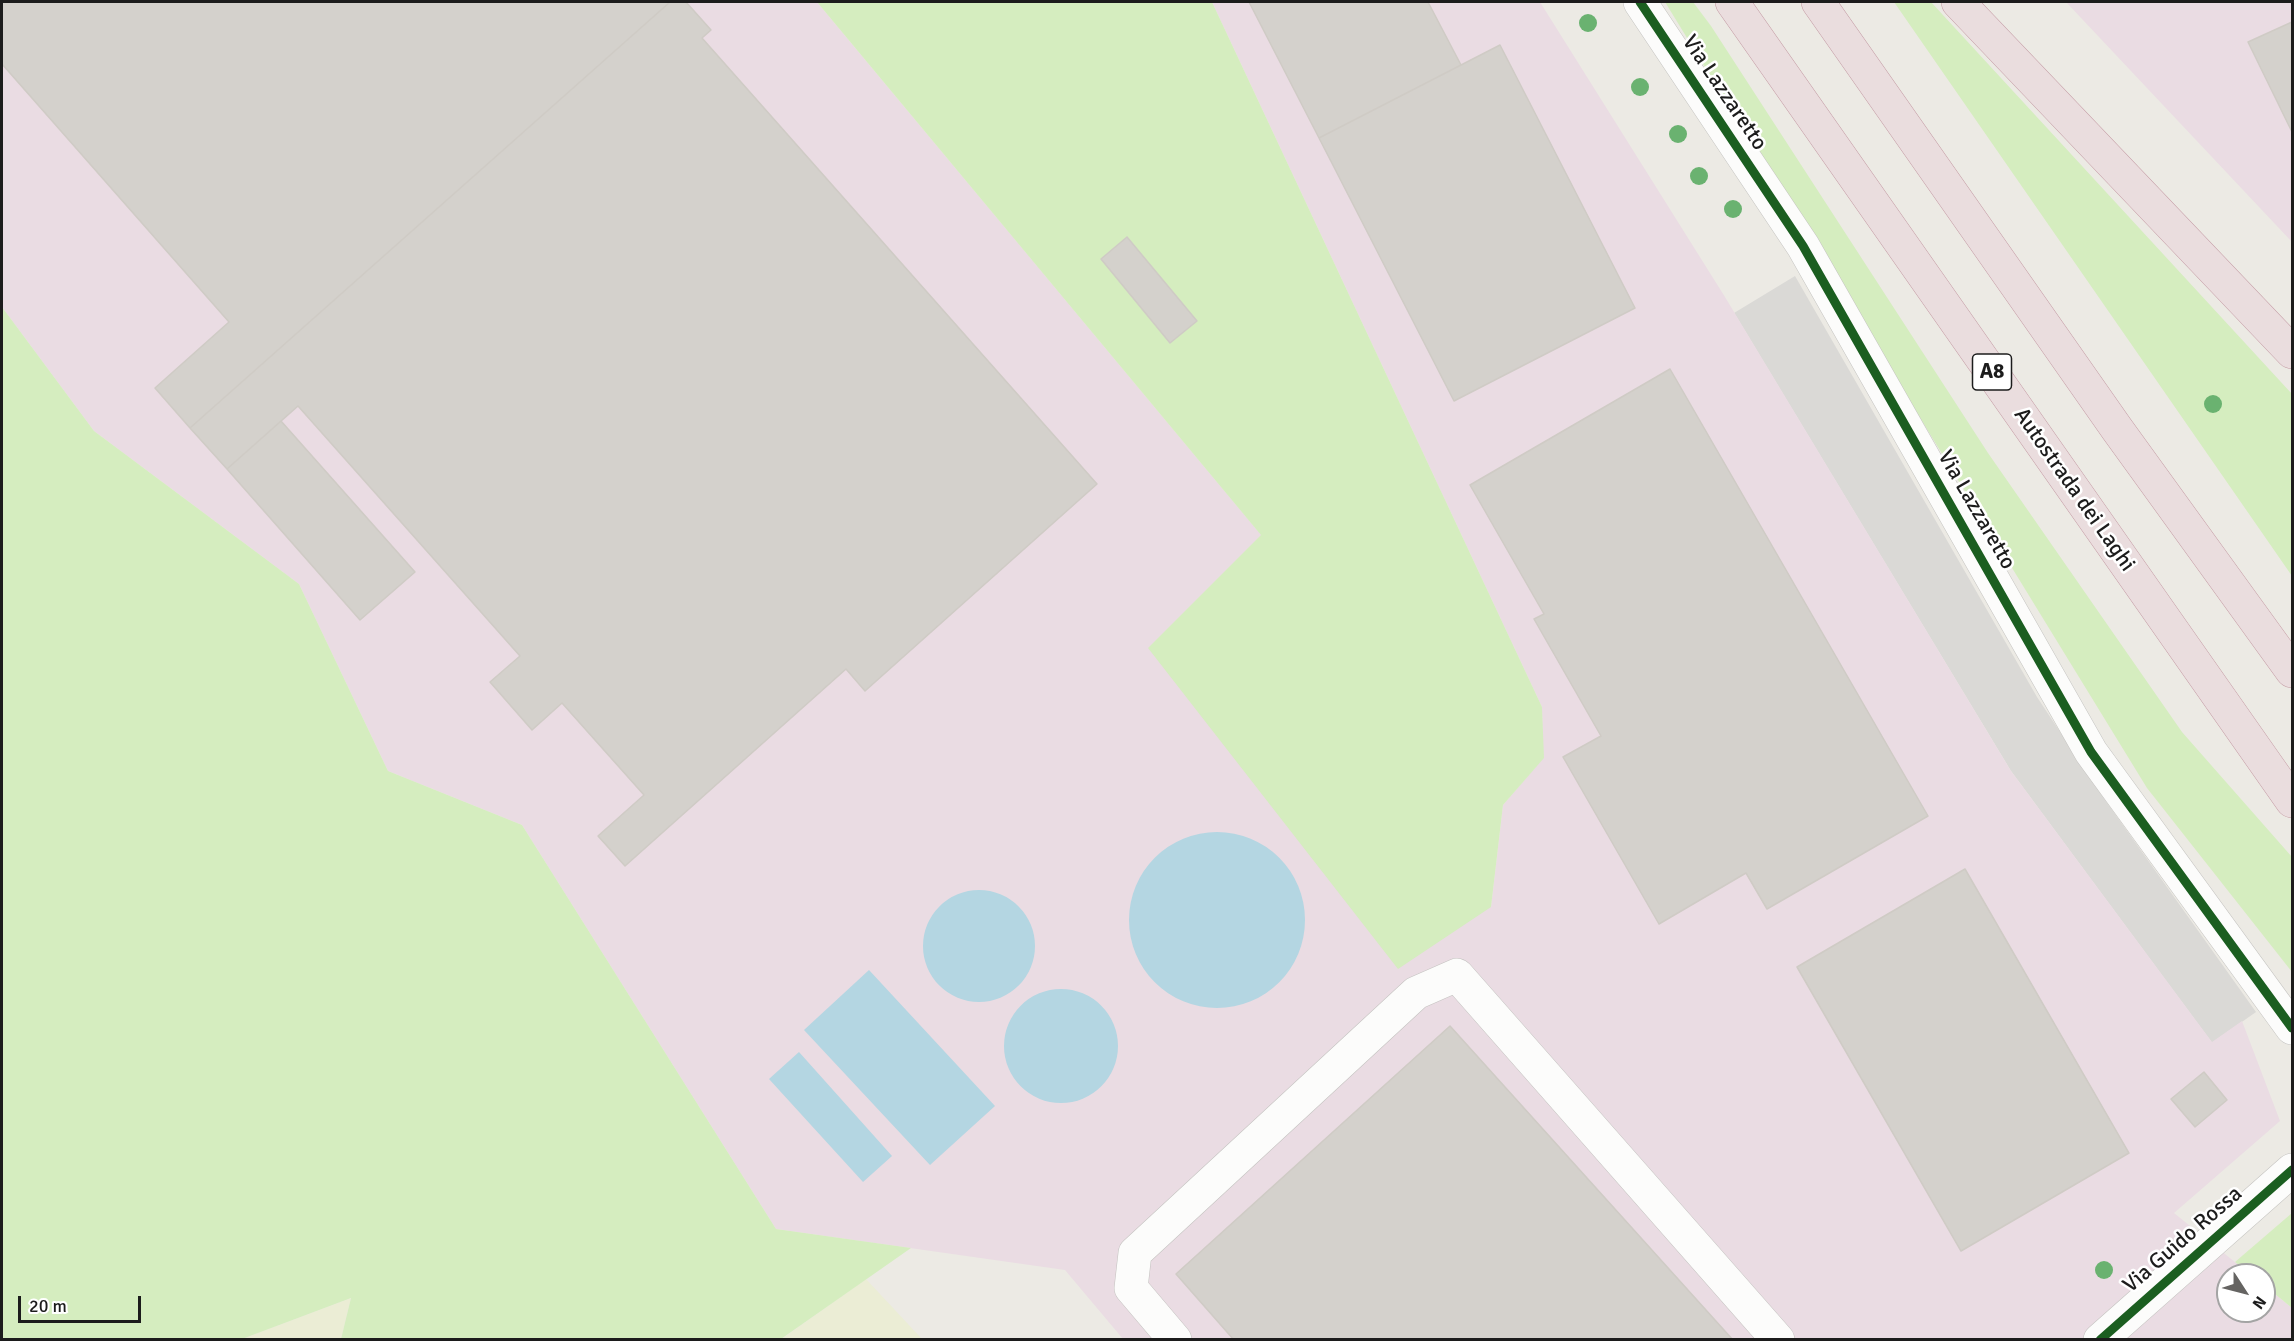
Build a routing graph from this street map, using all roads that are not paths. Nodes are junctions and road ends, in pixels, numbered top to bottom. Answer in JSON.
{"nodes":[{"id":1,"x":1640,"y":2,"type":"edge"},
{"id":2,"x":1732,"y":2,"type":"edge"},
{"id":3,"x":1818,"y":2,"type":"edge"},
{"id":4,"x":1958,"y":2,"type":"edge"},
{"id":5,"x":2292,"y":352,"type":"edge"},
{"id":6,"x":2292,"y":671,"type":"edge"},
{"id":7,"x":2251,"y":742,"type":"junction"},
{"id":8,"x":2292,"y":779,"type":"edge"},
{"id":9,"x":2292,"y":801,"type":"edge"},
{"id":10,"x":2292,"y":1028,"type":"edge"},
{"id":11,"x":2292,"y":1170,"type":"edge"},
{"id":12,"x":1175,"y":1340,"type":"edge"},
{"id":13,"x":1778,"y":1340,"type":"edge"},
{"id":14,"x":2100,"y":1340,"type":"edge"}],
"edges":[{"from":1,"to":10,"type":"street","name":"Via Lazzaretto"},
{"from":2,"to":7,"type":"highway","name":"Autostrada dei Laghi","number":"A8"},
{"from":3,"to":6,"type":"highway"},
{"from":4,"to":5,"type":"highway"},
{"from":7,"to":8,"type":"highway"},
{"from":7,"to":9,"type":"highway","number":"A8"},
{"from":11,"to":14,"type":"street","name":"Via Guido Rossa"},
{"from":12,"to":13,"type":"street"}]}
